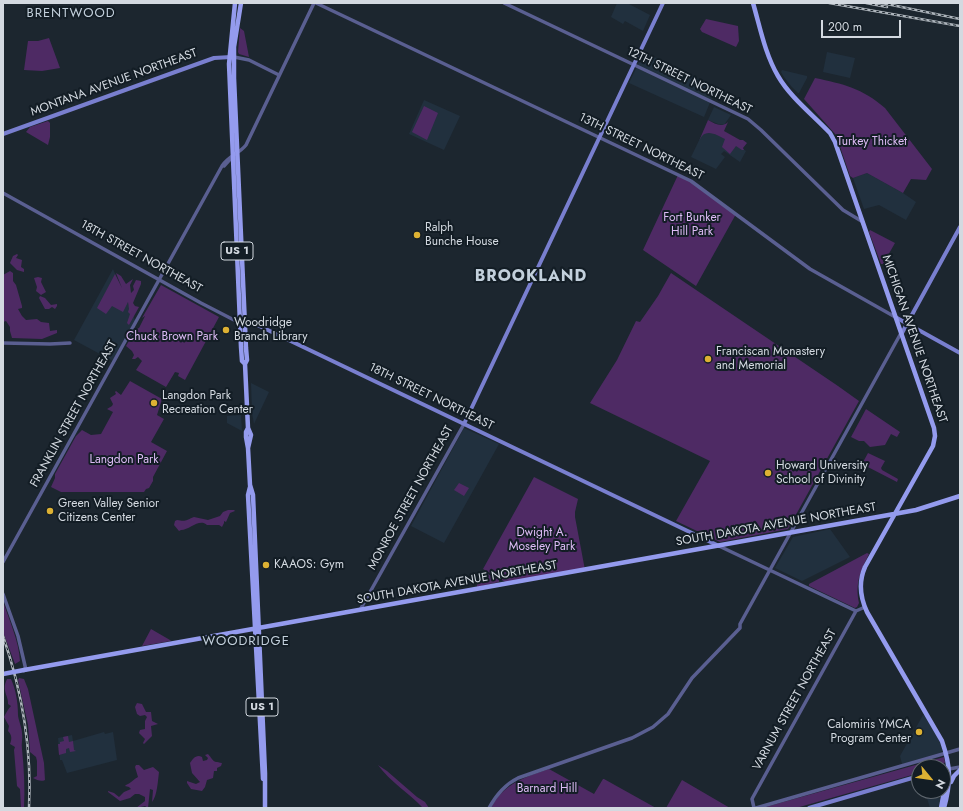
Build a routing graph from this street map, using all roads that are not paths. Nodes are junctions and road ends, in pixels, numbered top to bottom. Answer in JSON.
{"nodes":[{"id":1,"x":236,"y":3,"type":"edge"},
{"id":2,"x":241,"y":3,"type":"edge"},
{"id":3,"x":315,"y":3,"type":"edge"},
{"id":4,"x":504,"y":3,"type":"edge"},
{"id":5,"x":663,"y":3,"type":"edge"},
{"id":6,"x":753,"y":3,"type":"edge"},
{"id":7,"x":232,"y":57,"type":"junction"},
{"id":8,"x":633,"y":64,"type":"junction"},
{"id":9,"x":279,"y":75,"type":"junction"},
{"id":10,"x":3,"y":134,"type":"edge"},
{"id":11,"x":599,"y":138,"type":"junction"},
{"id":12,"x":238,"y":153,"type":"junction"},
{"id":13,"x":233,"y":156,"type":"junction"},
{"id":14,"x":226,"y":164,"type":"junction"},
{"id":15,"x":233,"y":166,"type":"junction"},
{"id":16,"x":220,"y":171,"type":"junction"},
{"id":17,"x":3,"y":193,"type":"edge"},
{"id":18,"x":863,"y":222,"type":"junction"},
{"id":19,"x":960,"y":227,"type":"edge"},
{"id":20,"x":160,"y":280,"type":"junction"},
{"id":21,"x":897,"y":318,"type":"junction"},
{"id":22,"x":243,"y":321,"type":"junction"},
{"id":23,"x":907,"y":323,"type":"junction"},
{"id":24,"x":902,"y":332,"type":"junction"},
{"id":25,"x":3,"y":343,"type":"edge"},
{"id":26,"x":70,"y":343,"type":"dead end"},
{"id":27,"x":960,"y":352,"type":"edge"},
{"id":28,"x":464,"y":424,"type":"junction"},
{"id":29,"x":960,"y":496,"type":"edge"},
{"id":30,"x":894,"y":514,"type":"junction"},
{"id":31,"x":791,"y":533,"type":"junction"},
{"id":32,"x":719,"y":546,"type":"junction"},
{"id":33,"x":3,"y":562,"type":"edge"},
{"id":34,"x":770,"y":570,"type":"junction"},
{"id":35,"x":3,"y":594,"type":"edge"},
{"id":36,"x":864,"y":607,"type":"junction"},
{"id":37,"x":360,"y":610,"type":"junction"},
{"id":38,"x":856,"y":611,"type":"junction"},
{"id":39,"x":257,"y":629,"type":"junction"},
{"id":40,"x":25,"y":670,"type":"junction"},
{"id":41,"x":3,"y":674,"type":"edge"},
{"id":42,"x":960,"y":749,"type":"edge"},
{"id":43,"x":946,"y":753,"type":"junction"},
{"id":44,"x":946,"y":759,"type":"edge"},
{"id":45,"x":960,"y":770,"type":"edge"},
{"id":46,"x":911,"y":778,"type":"edge"},
{"id":47,"x":951,"y":780,"type":"edge"},
{"id":48,"x":265,"y":808,"type":"edge"},
{"id":49,"x":489,"y":808,"type":"edge"},
{"id":50,"x":755,"y":808,"type":"edge"},
{"id":51,"x":809,"y":808,"type":"edge"}],
"edges":[{"from":1,"to":2,"type":"main road"},
{"from":1,"to":7,"type":"main road","number":"US 1"},
{"from":2,"to":7,"type":"main road","number":"US 1"},
{"from":3,"to":9,"type":"street","name":"FRANKLIN STREET NORTHEAST"},
{"from":3,"to":11,"type":"street","name":"13TH STREET NORTHEAST"},
{"from":4,"to":8,"type":"street","name":"12TH STREET NORTHEAST"},
{"from":5,"to":8,"type":"main road","name":"MONROE STREET NORTHEAST"},
{"from":6,"to":18,"type":"main road","name":"MICHIGAN AVENUE NORTHEAST"},
{"from":7,"to":9,"type":"street"},
{"from":7,"to":10,"type":"main road","name":"MONTANA AVENUE NORTHEAST"},
{"from":7,"to":12,"type":"main road","number":"US 1"},
{"from":7,"to":13,"type":"main road","number":"US 1"},
{"from":8,"to":11,"type":"main road","name":"MONROE STREET NORTHEAST"},
{"from":8,"to":18,"type":"street","name":"12TH STREET NORTHEAST"},
{"from":9,"to":12,"type":"street","name":"FRANKLIN STREET NORTHEAST"},
{"from":11,"to":21,"type":"street","name":"13TH STREET NORTHEAST"},
{"from":11,"to":28,"type":"main road","name":"MONROE STREET NORTHEAST"},
{"from":12,"to":13,"type":"street","name":"FRANKLIN STREET NORTHEAST"},
{"from":12,"to":22,"type":"main road","number":"US 1"},
{"from":13,"to":14,"type":"street","name":"FRANKLIN STREET NORTHEAST"},
{"from":13,"to":15,"type":"main road","number":"US 1"},
{"from":13,"to":16,"type":"street","name":"FRANKLIN STREET NORTHEAST"},
{"from":14,"to":15,"type":"main road"},
{"from":14,"to":16,"type":"street","name":"FRANKLIN STREET NORTHEAST"},
{"from":15,"to":22,"type":"main road","number":"US 1"},
{"from":16,"to":20,"type":"street","name":"FRANKLIN STREET NORTHEAST"},
{"from":17,"to":20,"type":"street","name":"18TH STREET NORTHEAST"},
{"from":18,"to":21,"type":"main road","name":"MICHIGAN AVENUE NORTHEAST"},
{"from":19,"to":23,"type":"main road"},
{"from":20,"to":22,"type":"street","name":"18TH STREET NORTHEAST"},
{"from":20,"to":33,"type":"street","name":"FRANKLIN STREET NORTHEAST"},
{"from":21,"to":23,"type":"main road","name":"13TH STREET NORTHEAST"},
{"from":21,"to":24,"type":"main road","name":"MICHIGAN AVENUE NORTHEAST"},
{"from":22,"to":28,"type":"main road","name":"18TH STREET NORTHEAST"},
{"from":22,"to":39,"type":"main road","number":"US 1"},
{"from":23,"to":24,"type":"main road"},
{"from":23,"to":27,"type":"main road","name":"13TH STREET NORTHEAST"},
{"from":24,"to":30,"type":"main road","name":"MICHIGAN AVENUE NORTHEAST"},
{"from":24,"to":31,"type":"street"},
{"from":25,"to":26,"type":"street"},
{"from":28,"to":32,"type":"main road","name":"18TH STREET NORTHEAST"},
{"from":28,"to":37,"type":"street","name":"MONROE STREET NORTHEAST"},
{"from":29,"to":30,"type":"main road","name":"SOUTH DAKOTA AVENUE NORTHEAST"},
{"from":30,"to":31,"type":"main road","name":"SOUTH DAKOTA AVENUE NORTHEAST"},
{"from":30,"to":36,"type":"main road","name":"MICHIGAN AVENUE NORTHEAST"},
{"from":31,"to":32,"type":"main road","name":"SOUTH DAKOTA AVENUE NORTHEAST"},
{"from":31,"to":34,"type":"street"},
{"from":32,"to":34,"type":"street","name":"18TH STREET NORTHEAST"},
{"from":32,"to":37,"type":"main road","name":"SOUTH DAKOTA AVENUE NORTHEAST"},
{"from":34,"to":38,"type":"street","name":"18TH STREET NORTHEAST"},
{"from":34,"to":49,"type":"street"},
{"from":35,"to":40,"type":"street"},
{"from":36,"to":38,"type":"street"},
{"from":36,"to":43,"type":"main road","name":"MICHIGAN AVENUE NORTHEAST"},
{"from":37,"to":39,"type":"main road","name":"SOUTH DAKOTA AVENUE NORTHEAST"},
{"from":38,"to":50,"type":"street","name":"VARNUM STREET NORTHEAST"},
{"from":39,"to":40,"type":"main road","name":"SOUTH DAKOTA AVENUE NORTHEAST"},
{"from":39,"to":48,"type":"main road","number":"US 1"},
{"from":40,"to":41,"type":"main road","name":"SOUTH DAKOTA AVENUE NORTHEAST","bridge":true},
{"from":42,"to":43,"type":"street"},
{"from":43,"to":44,"type":"main road","name":"MICHIGAN AVENUE NORTHEAST"},
{"from":43,"to":50,"type":"street"},
{"from":45,"to":47,"type":"main road"},
{"from":46,"to":51,"type":"main road"}]}
